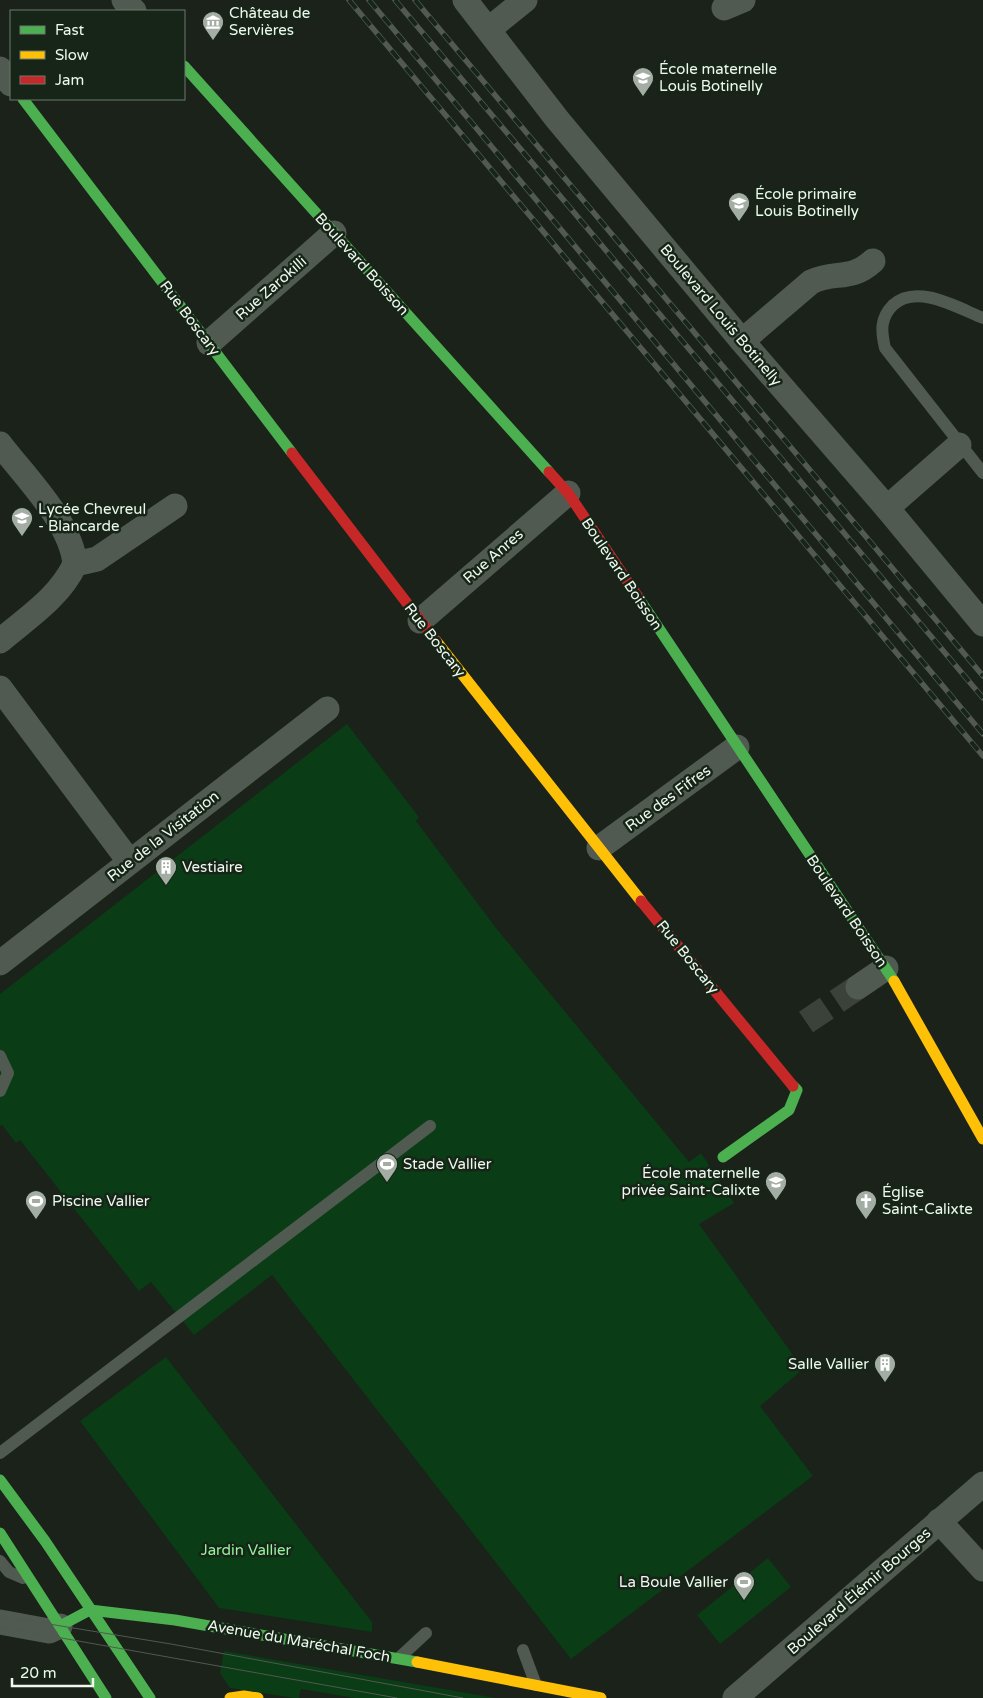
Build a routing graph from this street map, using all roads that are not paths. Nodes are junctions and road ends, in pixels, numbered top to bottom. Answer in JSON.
{"nodes":[{"id":1,"x":124,"y":0,"type":"edge"},
{"id":2,"x":466,"y":0,"type":"edge"},
{"id":3,"x":525,"y":0,"type":"edge"},
{"id":4,"x":133,"y":10,"type":"edge"},
{"id":5,"x":489,"y":29,"type":"junction"},
{"id":6,"x":185,"y":67,"type":"edge"},
{"id":7,"x":0,"y":69,"type":"edge"},
{"id":8,"x":10,"y":83,"type":"edge"},
{"id":9,"x":24,"y":100,"type":"edge"},
{"id":10,"x":334,"y":233,"type":"junction"},
{"id":11,"x":873,"y":260,"type":"dead end"},
{"id":12,"x":983,"y":318,"type":"edge"},
{"id":13,"x":742,"y":341,"type":"junction"},
{"id":14,"x":209,"y":343,"type":"junction"},
{"id":15,"x":0,"y":444,"type":"edge"},
{"id":16,"x":959,"y":445,"type":"junction"},
{"id":17,"x":983,"y":473,"type":"edge"},
{"id":18,"x":568,"y":493,"type":"junction"},
{"id":19,"x":175,"y":506,"type":"dead end"},
{"id":20,"x":887,"y":508,"type":"junction"},
{"id":21,"x":75,"y":564,"type":"junction"},
{"id":22,"x":420,"y":621,"type":"junction"},
{"id":23,"x":983,"y":624,"type":"edge"},
{"id":24,"x":0,"y":641,"type":"edge"},
{"id":25,"x":0,"y":688,"type":"edge"},
{"id":26,"x":327,"y":709,"type":"dead end"},
{"id":27,"x":737,"y":747,"type":"junction"},
{"id":28,"x":599,"y":848,"type":"junction"},
{"id":29,"x":129,"y":861,"type":"junction"},
{"id":30,"x":0,"y":963,"type":"edge"},
{"id":31,"x":886,"y":968,"type":"junction"},
{"id":32,"x":858,"y":987,"type":"tunnel mouth"},
{"id":33,"x":0,"y":1056,"type":"edge"},
{"id":34,"x":0,"y":1091,"type":"edge"},
{"id":35,"x":430,"y":1126,"type":"dead end"},
{"id":36,"x":983,"y":1139,"type":"edge"},
{"id":37,"x":723,"y":1157,"type":"dead end"},
{"id":38,"x":0,"y":1453,"type":"edge"},
{"id":39,"x":0,"y":1480,"type":"edge"},
{"id":40,"x":983,"y":1484,"type":"edge"},
{"id":41,"x":939,"y":1521,"type":"junction"},
{"id":42,"x":0,"y":1533,"type":"edge"},
{"id":43,"x":0,"y":1561,"type":"edge"},
{"id":44,"x":983,"y":1569,"type":"edge"},
{"id":45,"x":30,"y":1580,"type":"junction"},
{"id":46,"x":90,"y":1610,"type":"junction"},
{"id":47,"x":0,"y":1622,"type":"edge"},
{"id":48,"x":60,"y":1626,"type":"junction"},
{"id":49,"x":426,"y":1632,"type":"dead end"},
{"id":50,"x":523,"y":1650,"type":"dead end"},
{"id":51,"x":399,"y":1658,"type":"junction"},
{"id":52,"x":536,"y":1685,"type":"junction"},
{"id":53,"x":106,"y":1698,"type":"edge"},
{"id":54,"x":150,"y":1698,"type":"edge"},
{"id":55,"x":230,"y":1698,"type":"edge"},
{"id":56,"x":258,"y":1698,"type":"edge"},
{"id":57,"x":601,"y":1698,"type":"edge"},
{"id":58,"x":735,"y":1698,"type":"edge"}],
"edges":[{"from":1,"to":4,"type":"street"},
{"from":2,"to":5,"type":"street","name":"Boulevard Louis Botinelly"},
{"from":3,"to":5,"type":"street"},
{"from":5,"to":13,"type":"street","name":"Boulevard Louis Botinelly"},
{"from":6,"to":10,"type":"street","name":"Boulevard Boisson"},
{"from":7,"to":8,"type":"street"},
{"from":9,"to":14,"type":"street","name":"Rue Boscary"},
{"from":10,"to":14,"type":"street","name":"Rue Zarokilli"},
{"from":10,"to":18,"type":"street","name":"Boulevard Boisson"},
{"from":11,"to":13,"type":"street"},
{"from":12,"to":16,"type":"lane"},
{"from":13,"to":20,"type":"street","name":"Boulevard Louis Botinelly"},
{"from":14,"to":22,"type":"street","name":"Rue Boscary"},
{"from":15,"to":21,"type":"street"},
{"from":16,"to":17,"type":"lane"},
{"from":16,"to":20,"type":"street"},
{"from":18,"to":22,"type":"street","name":"Rue Anres"},
{"from":18,"to":27,"type":"street","name":"Boulevard Boisson"},
{"from":19,"to":21,"type":"street"},
{"from":20,"to":23,"type":"street","name":"Boulevard Louis Botinelly"},
{"from":21,"to":24,"type":"street"},
{"from":22,"to":28,"type":"street","name":"Rue Boscary"},
{"from":25,"to":29,"type":"street"},
{"from":26,"to":29,"type":"street","name":"Rue de la Visitation"},
{"from":27,"to":28,"type":"street","name":"Rue des Fifres"},
{"from":27,"to":31,"type":"street","name":"Boulevard Boisson"},
{"from":28,"to":37,"type":"street","name":"Rue Boscary"},
{"from":29,"to":30,"type":"street","name":"Rue de la Visitation"},
{"from":31,"to":32,"type":"street"},
{"from":31,"to":36,"type":"street","name":"Boulevard Boisson"},
{"from":33,"to":34,"type":"lane"},
{"from":35,"to":38,"type":"lane"},
{"from":39,"to":46,"type":"street"},
{"from":40,"to":41,"type":"street","name":"Boulevard Élémir Bourges"},
{"from":41,"to":44,"type":"street"},
{"from":41,"to":58,"type":"street","name":"Boulevard Élémir Bourges"},
{"from":42,"to":45,"type":"street"},
{"from":43,"to":45,"type":"lane"},
{"from":45,"to":48,"type":"street"},
{"from":46,"to":48,"type":"street"},
{"from":46,"to":51,"type":"street","name":"Avenue du Maréchal Foch"},
{"from":46,"to":54,"type":"street"},
{"from":47,"to":48,"type":"street"},
{"from":48,"to":53,"type":"street"},
{"from":49,"to":51,"type":"lane"},
{"from":50,"to":52,"type":"lane"},
{"from":51,"to":52,"type":"street","name":"Avenue du Maréchal Foch"},
{"from":52,"to":57,"type":"street","name":"Avenue du Maréchal Foch"},
{"from":55,"to":56,"type":"street"}]}
